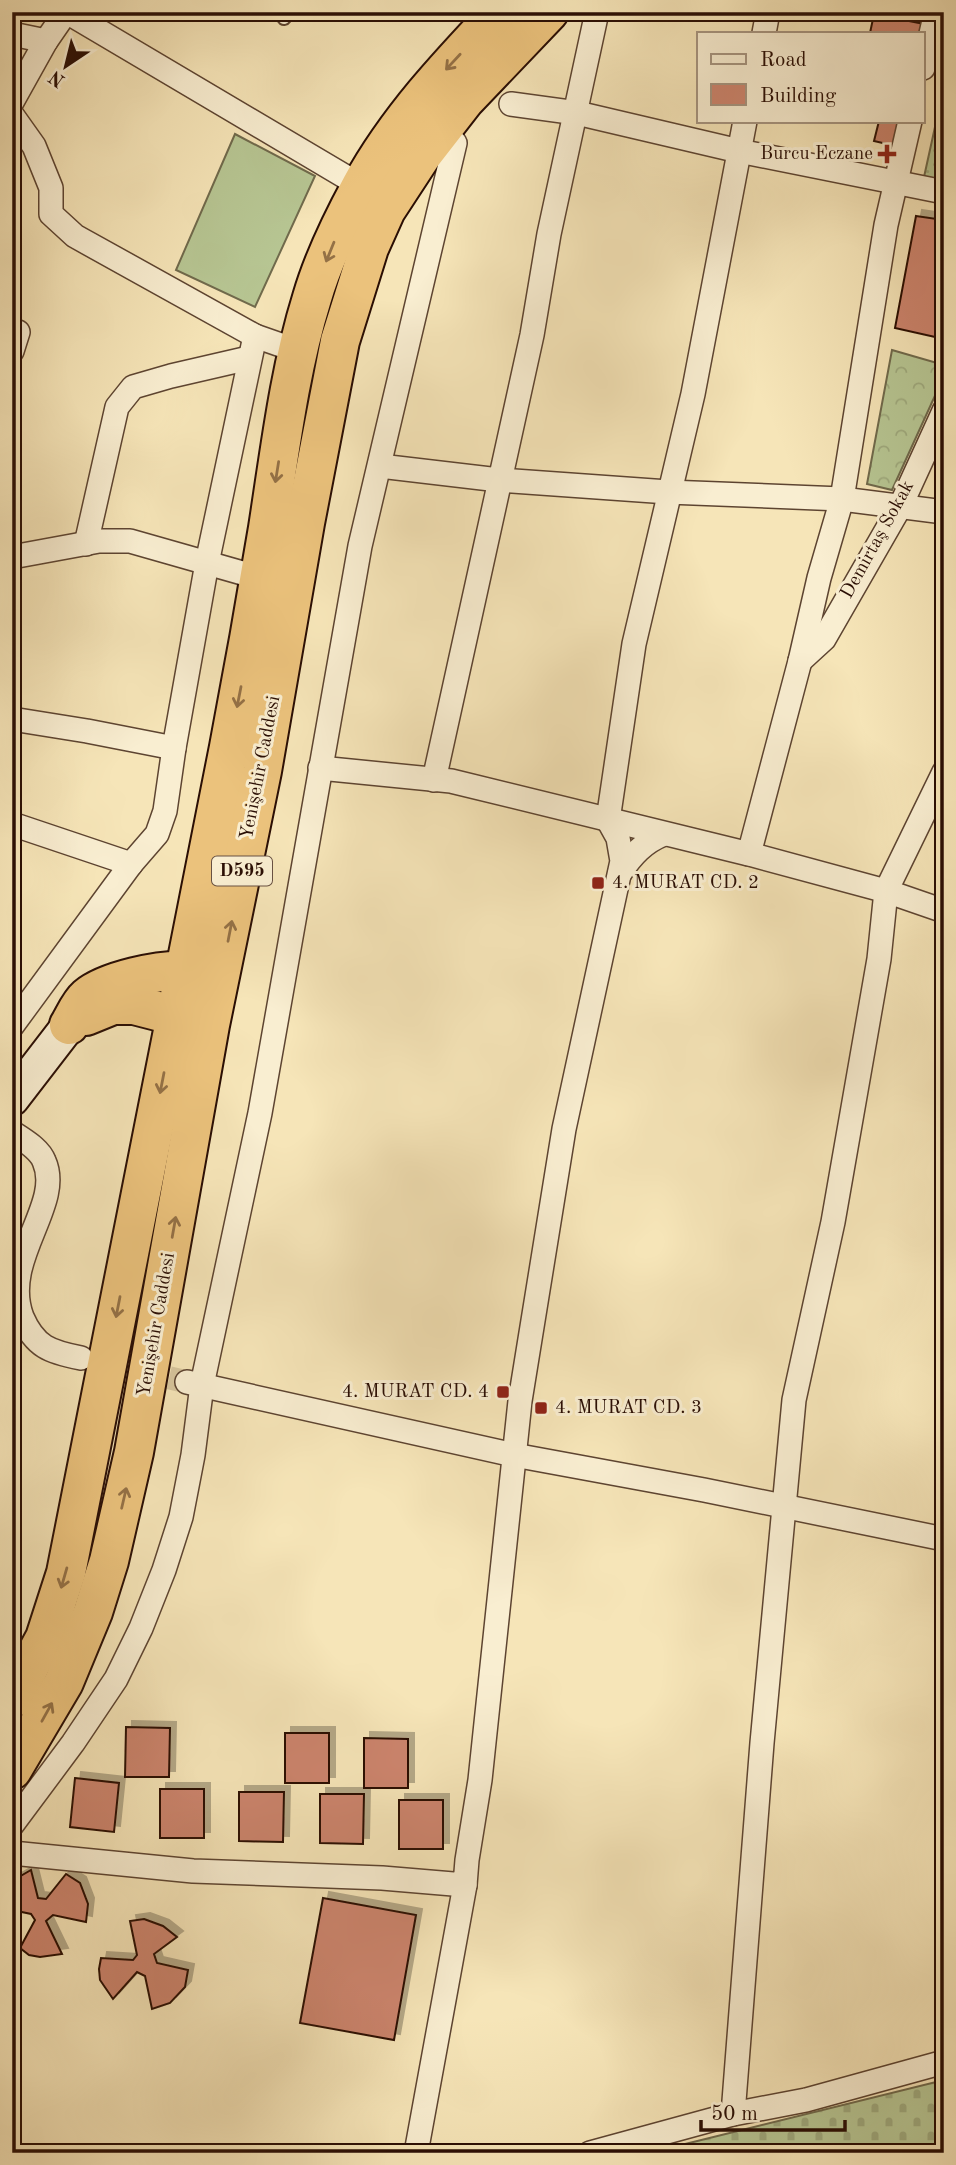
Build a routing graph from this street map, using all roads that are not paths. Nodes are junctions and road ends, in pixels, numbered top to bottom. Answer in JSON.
{"nodes":[{"id":1,"x":67,"y":12,"type":"edge"},
{"id":2,"x":499,"y":12,"type":"edge"},
{"id":3,"x":548,"y":12,"type":"edge"},
{"id":4,"x":597,"y":12,"type":"edge"},
{"id":5,"x":768,"y":12,"type":"edge"},
{"id":6,"x":936,"y":12,"type":"edge"},
{"id":7,"x":764,"y":32,"type":"edge"},
{"id":8,"x":12,"y":34,"type":"edge"},
{"id":9,"x":46,"y":41,"type":"junction"},
{"id":10,"x":925,"y":59,"type":"edge"},
{"id":11,"x":12,"y":102,"type":"edge"},
{"id":12,"x":511,"y":104,"type":"dead end"},
{"id":13,"x":577,"y":113,"type":"junction"},
{"id":14,"x":12,"y":115,"type":"edge"},
{"id":15,"x":745,"y":122,"type":"edge"},
{"id":16,"x":910,"y":122,"type":"edge"},
{"id":17,"x":456,"y":144,"type":"dead end"},
{"id":18,"x":739,"y":151,"type":"junction"},
{"id":19,"x":896,"y":183,"type":"junction"},
{"id":20,"x":361,"y":186,"type":"junction"},
{"id":21,"x":944,"y":192,"type":"edge"},
{"id":22,"x":252,"y":347,"type":"junction"},
{"id":23,"x":298,"y":351,"type":"junction"},
{"id":24,"x":944,"y":411,"type":"edge"},
{"id":25,"x":380,"y":466,"type":"junction"},
{"id":26,"x":499,"y":480,"type":"junction"},
{"id":27,"x":668,"y":492,"type":"junction"},
{"id":28,"x":842,"y":499,"type":"junction"},
{"id":29,"x":901,"y":505,"type":"junction"},
{"id":30,"x":944,"y":512,"type":"edge"},
{"id":31,"x":86,"y":544,"type":"junction"},
{"id":32,"x":12,"y":557,"type":"edge"},
{"id":33,"x":207,"y":564,"type":"junction"},
{"id":34,"x":260,"y":578,"type":"junction"},
{"id":35,"x":800,"y":661,"type":"junction"},
{"id":36,"x":12,"y":719,"type":"edge"},
{"id":37,"x":174,"y":748,"type":"junction"},
{"id":38,"x":320,"y":768,"type":"junction"},
{"id":39,"x":944,"y":772,"type":"edge"},
{"id":40,"x":434,"y":780,"type":"junction"},
{"id":41,"x":608,"y":820,"type":"junction"},
{"id":42,"x":12,"y":824,"type":"edge"},
{"id":43,"x":664,"y":834,"type":"junction"},
{"id":44,"x":750,"y":854,"type":"junction"},
{"id":45,"x":131,"y":864,"type":"junction"},
{"id":46,"x":620,"y":873,"type":"junction"},
{"id":47,"x":886,"y":891,"type":"junction"},
{"id":48,"x":944,"y":911,"type":"edge"},
{"id":49,"x":202,"y":974,"type":"junction"},
{"id":50,"x":193,"y":1021,"type":"junction"},
{"id":51,"x":69,"y":1025,"type":"junction"},
{"id":52,"x":12,"y":1026,"type":"edge"},
{"id":53,"x":12,"y":1099,"type":"edge"},
{"id":54,"x":12,"y":1132,"type":"edge"},
{"id":55,"x":81,"y":1358,"type":"dead end"},
{"id":56,"x":195,"y":1383,"type":"junction"},
{"id":57,"x":514,"y":1455,"type":"junction"},
{"id":58,"x":783,"y":1506,"type":"junction"},
{"id":59,"x":944,"y":1539,"type":"edge"},
{"id":60,"x":12,"y":1699,"type":"edge"},
{"id":61,"x":12,"y":1770,"type":"edge"},
{"id":62,"x":12,"y":1825,"type":"edge"},
{"id":63,"x":12,"y":1853,"type":"edge"},
{"id":64,"x":465,"y":1885,"type":"junction"},
{"id":65,"x":944,"y":2062,"type":"edge"},
{"id":66,"x":733,"y":2114,"type":"junction"},
{"id":67,"x":416,"y":2153,"type":"edge"},
{"id":68,"x":590,"y":2153,"type":"edge"}],
"edges":[{"from":1,"to":9,"type":"street"},
{"from":1,"to":20,"type":"street"},
{"from":2,"to":20,"type":"highway","name":"Yenişehir Caddesi","number":"D595","one_way":true},
{"from":49,"to":3,"type":"highway","name":"Yenişehir Caddesi","number":"D595","one_way":true},
{"from":4,"to":13,"type":"street"},
{"from":5,"to":7,"type":"street"},
{"from":6,"to":10,"type":"street"},
{"from":8,"to":9,"type":"street"},
{"from":9,"to":11,"type":"street"},
{"from":12,"to":13,"type":"street"},
{"from":13,"to":18,"type":"street"},
{"from":13,"to":26,"type":"street"},
{"from":14,"to":22,"type":"street"},
{"from":15,"to":18,"type":"street"},
{"from":16,"to":19,"type":"street"},
{"from":17,"to":25,"type":"street"},
{"from":18,"to":19,"type":"street"},
{"from":18,"to":27,"type":"street"},
{"from":19,"to":21,"type":"street"},
{"from":19,"to":28,"type":"street"},
{"from":20,"to":23,"type":"highway","name":"Yenişehir Caddesi","number":"D595","one_way":true},
{"from":22,"to":23,"type":"street"},
{"from":22,"to":31,"type":"street"},
{"from":22,"to":33,"type":"street"},
{"from":23,"to":34,"type":"highway","name":"Yenişehir Caddesi","number":"D595","one_way":true},
{"from":24,"to":29,"type":"street","name":"Demirtaş Sokak"},
{"from":25,"to":26,"type":"street"},
{"from":25,"to":38,"type":"street"},
{"from":26,"to":27,"type":"street"},
{"from":26,"to":40,"type":"street"},
{"from":27,"to":28,"type":"street"},
{"from":27,"to":41,"type":"street"},
{"from":28,"to":29,"type":"street"},
{"from":28,"to":35,"type":"street"},
{"from":29,"to":30,"type":"street"},
{"from":29,"to":35,"type":"street","name":"Demirtaş Sokak"},
{"from":31,"to":32,"type":"street"},
{"from":31,"to":33,"type":"street"},
{"from":33,"to":34,"type":"street"},
{"from":33,"to":37,"type":"street"},
{"from":34,"to":49,"type":"highway","name":"Yenişehir Caddesi","number":"D595","one_way":true},
{"from":35,"to":44,"type":"street"},
{"from":36,"to":37,"type":"street"},
{"from":37,"to":45,"type":"street"},
{"from":38,"to":40,"type":"street"},
{"from":38,"to":56,"type":"street"},
{"from":39,"to":47,"type":"street"},
{"from":40,"to":41,"type":"street"},
{"from":41,"to":43,"type":"street"},
{"from":41,"to":46,"type":"street"},
{"from":42,"to":45,"type":"street"},
{"from":43,"to":44,"type":"street"},
{"from":43,"to":46,"type":"street"},
{"from":44,"to":47,"type":"street"},
{"from":45,"to":52,"type":"street"},
{"from":46,"to":57,"type":"street"},
{"from":47,"to":48,"type":"street"},
{"from":47,"to":58,"type":"street"},
{"from":49,"to":50,"type":"highway","name":"Yenişehir Caddesi","number":"D595"},
{"from":49,"to":51,"type":"highway"},
{"from":50,"to":51,"type":"highway"},
{"from":50,"to":60,"type":"highway","name":"Yenişehir Caddesi","number":"D595","one_way":true},
{"from":61,"to":50,"type":"highway","name":"Yenişehir Caddesi","number":"D595","one_way":true},
{"from":51,"to":53,"type":"street"},
{"from":54,"to":55,"type":"street"},
{"from":56,"to":57,"type":"street"},
{"from":56,"to":62,"type":"street"},
{"from":57,"to":58,"type":"street"},
{"from":57,"to":64,"type":"street"},
{"from":58,"to":59,"type":"street"},
{"from":58,"to":66,"type":"street"},
{"from":63,"to":64,"type":"street"},
{"from":64,"to":67,"type":"street"},
{"from":65,"to":66,"type":"street"},
{"from":66,"to":68,"type":"street"}]}
